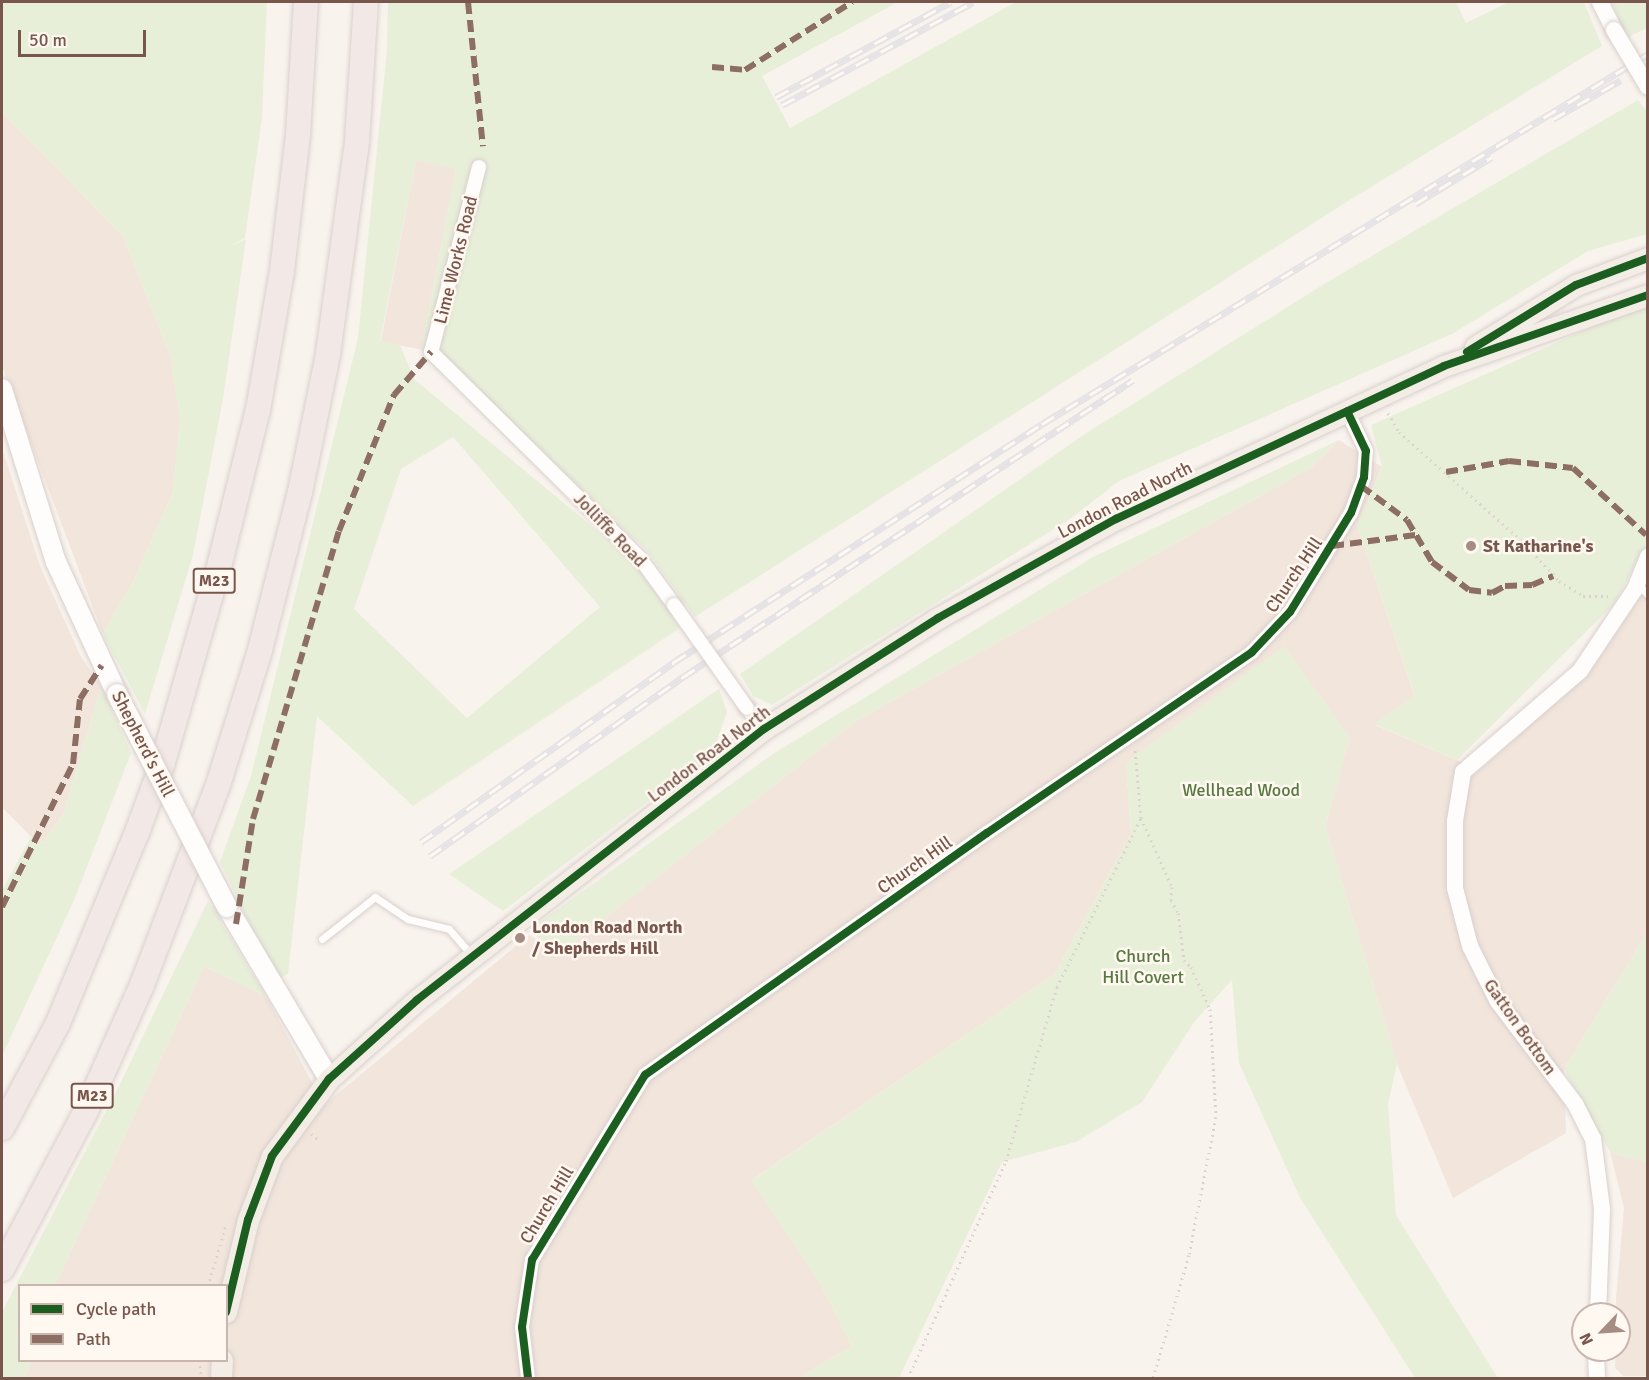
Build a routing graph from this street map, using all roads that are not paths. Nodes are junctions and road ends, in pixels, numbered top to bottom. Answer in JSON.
{"nodes":[{"id":1,"x":306,"y":2,"type":"edge"},
{"id":2,"x":366,"y":2,"type":"edge"},
{"id":3,"x":1600,"y":2,"type":"edge"},
{"id":4,"x":1647,"y":87,"type":"edge"},
{"id":5,"x":479,"y":167,"type":"dead end"},
{"id":6,"x":1647,"y":258,"type":"edge"},
{"id":7,"x":1647,"y":295,"type":"edge"},
{"id":8,"x":432,"y":352,"type":"joint"},
{"id":9,"x":1444,"y":366,"type":"junction"},
{"id":10,"x":2,"y":389,"type":"edge"},
{"id":11,"x":1347,"y":411,"type":"junction"},
{"id":12,"x":1647,"y":556,"type":"edge"},
{"id":13,"x":1643,"y":590,"type":"edge"},
{"id":14,"x":764,"y":729,"type":"junction"},
{"id":15,"x":322,"y":939,"type":"dead end"},
{"id":16,"x":472,"y":955,"type":"junction"},
{"id":17,"x":329,"y":1079,"type":"junction"},
{"id":18,"x":2,"y":1128,"type":"edge"},
{"id":19,"x":2,"y":1269,"type":"edge"},
{"id":20,"x":1598,"y":1302,"type":"edge"},
{"id":21,"x":228,"y":1304,"type":"edge"},
{"id":22,"x":222,"y":1362,"type":"edge"},
{"id":23,"x":1596,"y":1362,"type":"edge"},
{"id":24,"x":221,"y":1378,"type":"edge"},
{"id":25,"x":528,"y":1378,"type":"edge"},
{"id":26,"x":1597,"y":1378,"type":"edge"}],
"edges":[{"from":1,"to":18,"type":"highway","number":"M23"},
{"from":2,"to":19,"type":"highway","number":"M23"},
{"from":3,"to":4,"type":"street","bridge":true},
{"from":5,"to":8,"type":"street","name":"Lime Works Road"},
{"from":6,"to":9,"type":"main road","name":"London Road North"},
{"from":7,"to":9,"type":"main road","name":"London Road North"},
{"from":8,"to":14,"type":"street","name":"Jolliffe Road","bridge":true},
{"from":9,"to":11,"type":"main road","name":"London Road North"},
{"from":10,"to":17,"type":"main road","name":"Shepherd's Hill","bridge":true},
{"from":11,"to":14,"type":"main road","name":"London Road North"},
{"from":11,"to":25,"type":"street","name":"Church Hill"},
{"from":12,"to":13,"type":"street","name":"Gatton Bottom"},
{"from":13,"to":20,"type":"street","name":"Gatton Bottom"},
{"from":14,"to":16,"type":"main road","name":"London Road North"},
{"from":15,"to":16,"type":"lane"},
{"from":16,"to":17,"type":"main road","name":"London Road North"},
{"from":17,"to":21,"type":"main road","name":"London Road North"},
{"from":22,"to":24,"type":"main road"},
{"from":23,"to":26,"type":"street"}]}
